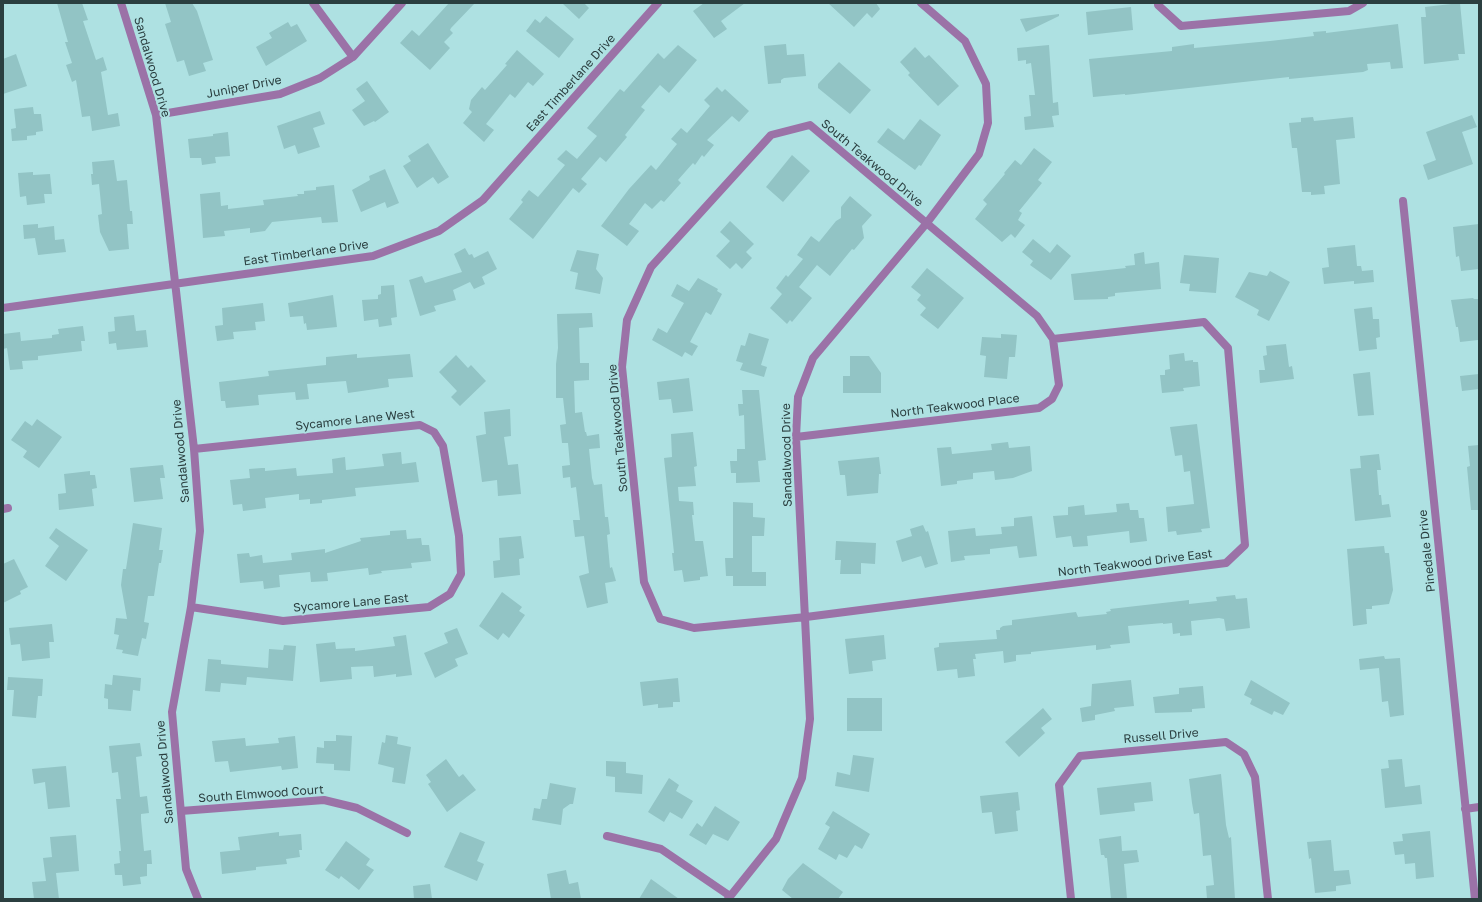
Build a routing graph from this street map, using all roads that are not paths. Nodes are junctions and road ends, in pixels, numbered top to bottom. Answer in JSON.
{"nodes":[{"id":1,"x":121,"y":3,"type":"edge"},
{"id":2,"x":313,"y":3,"type":"edge"},
{"id":3,"x":402,"y":3,"type":"edge"},
{"id":4,"x":921,"y":3,"type":"edge"},
{"id":5,"x":1158,"y":3,"type":"edge"},
{"id":6,"x":1363,"y":3,"type":"edge"},
{"id":7,"x":657,"y":4,"type":"edge"},
{"id":8,"x":353,"y":57,"type":"junction"},
{"id":9,"x":156,"y":115,"type":"junction"},
{"id":10,"x":1403,"y":201,"type":"dead end"},
{"id":11,"x":926,"y":224,"type":"junction"},
{"id":12,"x":175,"y":285,"type":"junction"},
{"id":13,"x":3,"y":308,"type":"edge"},
{"id":14,"x":1053,"y":339,"type":"junction"},
{"id":15,"x":796,"y":438,"type":"junction"},
{"id":16,"x":194,"y":449,"type":"junction"},
{"id":17,"x":460,"y":536,"type":"joint"},
{"id":18,"x":191,"y":607,"type":"junction"},
{"id":19,"x":806,"y":617,"type":"junction"},
{"id":20,"x":1479,"y":807,"type":"edge"},
{"id":21,"x":1465,"y":809,"type":"junction"},
{"id":22,"x":181,"y":811,"type":"junction"},
{"id":23,"x":407,"y":833,"type":"dead end"},
{"id":24,"x":606,"y":836,"type":"dead end"},
{"id":25,"x":730,"y":898,"type":"edge"},
{"id":26,"x":198,"y":899,"type":"edge"},
{"id":27,"x":1071,"y":899,"type":"edge"},
{"id":28,"x":1268,"y":899,"type":"edge"},
{"id":29,"x":1475,"y":899,"type":"edge"}],
"edges":[{"from":1,"to":9,"type":"street","name":"Sandalwood Drive"},
{"from":2,"to":8,"type":"street"},
{"from":3,"to":8,"type":"street","name":"Juniper Drive"},
{"from":4,"to":11,"type":"street","name":"Sandalwood Drive"},
{"from":5,"to":6,"type":"street"},
{"from":7,"to":12,"type":"street","name":"East Timberlane Drive"},
{"from":8,"to":9,"type":"street","name":"Juniper Drive"},
{"from":9,"to":12,"type":"street","name":"Sandalwood Drive"},
{"from":10,"to":21,"type":"street","name":"Pinedale Drive"},
{"from":11,"to":14,"type":"street"},
{"from":11,"to":15,"type":"street","name":"Sandalwood Drive"},
{"from":11,"to":19,"type":"street","name":"South Teakwood Drive"},
{"from":12,"to":13,"type":"street","name":"East Timberlane Drive"},
{"from":12,"to":16,"type":"street","name":"Sandalwood Drive"},
{"from":14,"to":15,"type":"street","name":"North Teakwood Place"},
{"from":14,"to":19,"type":"street","name":"North Teakwood Drive East"},
{"from":15,"to":19,"type":"street","name":"Sandalwood Drive"},
{"from":16,"to":17,"type":"street","name":"Sycamore Lane West"},
{"from":16,"to":18,"type":"street","name":"Sandalwood Drive"},
{"from":17,"to":18,"type":"street","name":"Sycamore Lane East"},
{"from":18,"to":22,"type":"street","name":"Sandalwood Drive"},
{"from":19,"to":25,"type":"street","name":"Sandalwood Drive"},
{"from":20,"to":21,"type":"street"},
{"from":21,"to":29,"type":"street","name":"Pinedale Drive"},
{"from":22,"to":23,"type":"street","name":"South Elmwood Court"},
{"from":22,"to":26,"type":"street","name":"Sandalwood Drive"},
{"from":24,"to":25,"type":"street"},
{"from":27,"to":28,"type":"street","name":"Russell Drive"}]}
